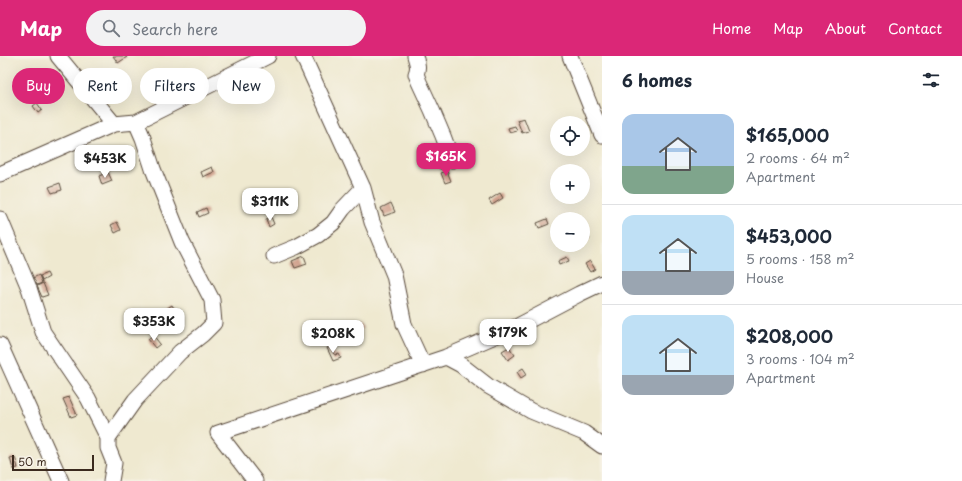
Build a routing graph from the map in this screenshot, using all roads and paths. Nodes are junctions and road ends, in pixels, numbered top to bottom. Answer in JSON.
{"nodes":[{"id":1,"x":58,"y":56,"type":"edge"},
{"id":2,"x":268,"y":56,"type":"edge"},
{"id":3,"x":303,"y":56,"type":"edge"},
{"id":4,"x":414,"y":56,"type":"edge"},
{"id":5,"x":570,"y":56,"type":"edge"},
{"id":6,"x":136,"y":122,"type":"junction"},
{"id":7,"x":114,"y":124,"type":"junction"},
{"id":8,"x":602,"y":135,"type":"edge"},
{"id":9,"x":452,"y":160,"type":"dead end"},
{"id":10,"x":0,"y":174,"type":"edge"},
{"id":11,"x":363,"y":188,"type":"junction"},
{"id":12,"x":0,"y":219,"type":"edge"},
{"id":13,"x":274,"y":256,"type":"dead end"},
{"id":14,"x":602,"y":283,"type":"edge"},
{"id":15,"x":0,"y":346,"type":"edge"},
{"id":16,"x":446,"y":357,"type":"junction"},
{"id":17,"x":423,"y":365,"type":"junction"},
{"id":18,"x":108,"y":438,"type":"junction"},
{"id":19,"x":602,"y":446,"type":"edge"},
{"id":20,"x":61,"y":481,"type":"edge"},
{"id":21,"x":111,"y":481,"type":"edge"},
{"id":22,"x":255,"y":481,"type":"edge"}],
"edges":[{"from":1,"to":7,"type":"street"},
{"from":2,"to":6,"type":"street"},
{"from":3,"to":11,"type":"street"},
{"from":4,"to":9,"type":"street"},
{"from":5,"to":8,"type":"street"},
{"from":6,"to":7,"type":"street"},
{"from":6,"to":18,"type":"street"},
{"from":7,"to":10,"type":"street"},
{"from":11,"to":13,"type":"street"},
{"from":11,"to":17,"type":"street"},
{"from":12,"to":18,"type":"street"},
{"from":14,"to":16,"type":"street"},
{"from":15,"to":20,"type":"street"},
{"from":16,"to":17,"type":"street"},
{"from":16,"to":19,"type":"street"},
{"from":17,"to":22,"type":"street"},
{"from":18,"to":21,"type":"street"}]}
